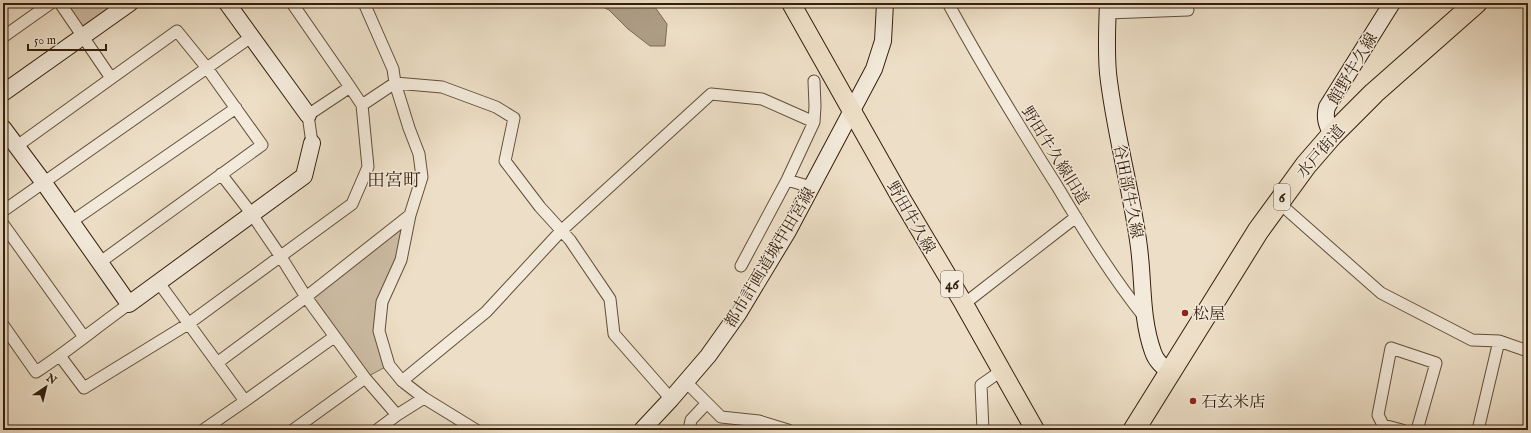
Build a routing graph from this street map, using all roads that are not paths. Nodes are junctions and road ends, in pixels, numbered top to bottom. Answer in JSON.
{"nodes":[{"id":1,"x":51,"y":3,"type":"edge"},
{"id":2,"x":60,"y":3,"type":"edge"},
{"id":3,"x":130,"y":3,"type":"edge"},
{"id":4,"x":228,"y":3,"type":"edge"},
{"id":5,"x":292,"y":3,"type":"edge"},
{"id":6,"x":364,"y":3,"type":"edge"},
{"id":7,"x":791,"y":3,"type":"edge"},
{"id":8,"x":885,"y":3,"type":"edge"},
{"id":9,"x":948,"y":3,"type":"edge"},
{"id":10,"x":1392,"y":3,"type":"edge"},
{"id":11,"x":1476,"y":3,"type":"edge"},
{"id":12,"x":1108,"y":8,"type":"edge"},
{"id":13,"x":1188,"y":10,"type":"dead end"},
{"id":14,"x":3,"y":37,"type":"edge"},
{"id":15,"x":84,"y":37,"type":"junction"},
{"id":16,"x":251,"y":37,"type":"junction"},
{"id":17,"x":207,"y":68,"type":"junction"},
{"id":18,"x":111,"y":78,"type":"junction"},
{"id":19,"x":814,"y":81,"type":"dead end"},
{"id":20,"x":395,"y":83,"type":"junction"},
{"id":21,"x":350,"y":87,"type":"junction"},
{"id":22,"x":3,"y":93,"type":"edge"},
{"id":23,"x":362,"y":105,"type":"junction"},
{"id":24,"x":236,"y":108,"type":"junction"},
{"id":25,"x":852,"y":111,"type":"junction"},
{"id":26,"x":308,"y":115,"type":"junction"},
{"id":27,"x":814,"y":122,"type":"junction"},
{"id":28,"x":3,"y":128,"type":"edge"},
{"id":29,"x":1332,"y":135,"type":"junction"},
{"id":30,"x":312,"y":143,"type":"joint"},
{"id":31,"x":17,"y":146,"type":"junction"},
{"id":32,"x":221,"y":174,"type":"junction"},
{"id":33,"x":788,"y":180,"type":"junction"},
{"id":34,"x":44,"y":183,"type":"junction"},
{"id":35,"x":811,"y":187,"type":"junction"},
{"id":36,"x":1278,"y":202,"type":"junction"},
{"id":37,"x":3,"y":211,"type":"edge"},
{"id":38,"x":251,"y":213,"type":"junction"},
{"id":39,"x":410,"y":215,"type":"junction"},
{"id":40,"x":1076,"y":218,"type":"junction"},
{"id":41,"x":71,"y":222,"type":"junction"},
{"id":42,"x":3,"y":224,"type":"edge"},
{"id":43,"x":561,"y":231,"type":"junction"},
{"id":44,"x":281,"y":258,"type":"junction"},
{"id":45,"x":99,"y":263,"type":"junction"},
{"id":46,"x":740,"y":266,"type":"dead end"},
{"id":47,"x":159,"y":283,"type":"junction"},
{"id":48,"x":306,"y":297,"type":"junction"},
{"id":49,"x":129,"y":304,"type":"junction"},
{"id":50,"x":964,"y":304,"type":"junction"},
{"id":51,"x":1146,"y":318,"type":"junction"},
{"id":52,"x":188,"y":324,"type":"junction"},
{"id":53,"x":3,"y":325,"type":"edge"},
{"id":54,"x":84,"y":337,"type":"junction"},
{"id":55,"x":334,"y":337,"type":"junction"},
{"id":56,"x":1499,"y":341,"type":"junction"},
{"id":57,"x":1528,"y":351,"type":"edge"},
{"id":58,"x":60,"y":356,"type":"junction"},
{"id":59,"x":217,"y":363,"type":"junction"},
{"id":60,"x":1001,"y":371,"type":"junction"},
{"id":61,"x":1170,"y":372,"type":"junction"},
{"id":62,"x":365,"y":378,"type":"junction"},
{"id":63,"x":402,"y":381,"type":"junction"},
{"id":64,"x":686,"y":382,"type":"junction"},
{"id":65,"x":424,"y":398,"type":"junction"},
{"id":66,"x":672,"y":399,"type":"junction"},
{"id":67,"x":245,"y":402,"type":"junction"},
{"id":68,"x":707,"y":404,"type":"junction"},
{"id":69,"x":397,"y":415,"type":"junction"},
{"id":70,"x":202,"y":430,"type":"edge"},
{"id":71,"x":293,"y":430,"type":"edge"},
{"id":72,"x":377,"y":430,"type":"edge"},
{"id":73,"x":476,"y":430,"type":"edge"},
{"id":74,"x":642,"y":430,"type":"edge"},
{"id":75,"x":689,"y":430,"type":"edge"},
{"id":76,"x":788,"y":430,"type":"edge"},
{"id":77,"x":983,"y":430,"type":"edge"},
{"id":78,"x":1035,"y":430,"type":"edge"},
{"id":79,"x":1134,"y":430,"type":"edge"},
{"id":80,"x":1402,"y":430,"type":"edge"},
{"id":81,"x":1417,"y":430,"type":"edge"},
{"id":82,"x":1478,"y":430,"type":"edge"}],
"edges":[{"from":1,"to":14,"type":"street"},
{"from":2,"to":15,"type":"street"},
{"from":3,"to":15,"type":"street"},
{"from":4,"to":16,"type":"street"},
{"from":5,"to":21,"type":"street"},
{"from":6,"to":20,"type":"street"},
{"from":7,"to":25,"type":"main road","name":"野田牛久線","number":"46"},
{"from":8,"to":25,"type":"street","name":"都市計画道城中田宮線"},
{"from":9,"to":40,"type":"street","name":"野田牛久線旧道"},
{"from":10,"to":29,"type":"street","name":"館野牛久線"},
{"from":11,"to":29,"type":"highway","name":"水戸街道","number":"6"},
{"from":12,"to":13,"type":"street"},
{"from":12,"to":51,"type":"street","name":"谷田部牛久線"},
{"from":15,"to":18,"type":"street"},
{"from":15,"to":22,"type":"street"},
{"from":16,"to":17,"type":"street"},
{"from":16,"to":26,"type":"street"},
{"from":17,"to":18,"type":"street"},
{"from":17,"to":24,"type":"street"},
{"from":17,"to":34,"type":"street"},
{"from":18,"to":31,"type":"street"},
{"from":19,"to":27,"type":"street"},
{"from":20,"to":23,"type":"street"},
{"from":20,"to":39,"type":"street"},
{"from":20,"to":43,"type":"street"},
{"from":21,"to":23,"type":"street"},
{"from":21,"to":26,"type":"street"},
{"from":23,"to":44,"type":"street"},
{"from":24,"to":32,"type":"street"},
{"from":24,"to":41,"type":"street"},
{"from":25,"to":35,"type":"street","name":"都市計画道城中田宮線"},
{"from":25,"to":50,"type":"main road","name":"野田牛久線","number":"46"},
{"from":26,"to":30,"type":"street"},
{"from":27,"to":33,"type":"street"},
{"from":27,"to":43,"type":"street"},
{"from":28,"to":31,"type":"street"},
{"from":29,"to":36,"type":"highway","name":"水戸街道","number":"6"},
{"from":30,"to":38,"type":"street"},
{"from":31,"to":34,"type":"street"},
{"from":32,"to":38,"type":"street"},
{"from":32,"to":45,"type":"street"},
{"from":33,"to":35,"type":"street"},
{"from":33,"to":46,"type":"street"},
{"from":34,"to":37,"type":"street"},
{"from":34,"to":41,"type":"street"},
{"from":35,"to":64,"type":"street","name":"都市計画道城中田宮線"},
{"from":36,"to":56,"type":"street"},
{"from":36,"to":61,"type":"highway","name":"水戸街道","number":"6"},
{"from":38,"to":44,"type":"street"},
{"from":38,"to":47,"type":"street"},
{"from":39,"to":48,"type":"street"},
{"from":39,"to":63,"type":"street"},
{"from":40,"to":50,"type":"street"},
{"from":40,"to":51,"type":"street","name":"野田牛久線旧道"},
{"from":41,"to":45,"type":"street"},
{"from":42,"to":54,"type":"street"},
{"from":43,"to":63,"type":"street"},
{"from":43,"to":66,"type":"street"},
{"from":44,"to":48,"type":"street"},
{"from":44,"to":52,"type":"street"},
{"from":45,"to":49,"type":"street"},
{"from":47,"to":49,"type":"street"},
{"from":47,"to":52,"type":"street"},
{"from":48,"to":55,"type":"street"},
{"from":48,"to":59,"type":"street"},
{"from":49,"to":54,"type":"street"},
{"from":50,"to":60,"type":"main road","name":"野田牛久線","number":"46"},
{"from":51,"to":61,"type":"street","name":"谷田部牛久線"},
{"from":52,"to":58,"type":"street"},
{"from":52,"to":59,"type":"street"},
{"from":53,"to":58,"type":"street"},
{"from":54,"to":58,"type":"street"},
{"from":55,"to":62,"type":"street"},
{"from":55,"to":67,"type":"street"},
{"from":56,"to":57,"type":"street"},
{"from":56,"to":82,"type":"street"},
{"from":59,"to":67,"type":"street"},
{"from":60,"to":77,"type":"street"},
{"from":60,"to":78,"type":"main road","name":"野田牛久線","number":"46"},
{"from":61,"to":79,"type":"highway","name":"水戸街道","number":"6"},
{"from":62,"to":69,"type":"street"},
{"from":62,"to":71,"type":"street"},
{"from":63,"to":65,"type":"street"},
{"from":64,"to":66,"type":"street","name":"都市計画道城中田宮線"},
{"from":64,"to":68,"type":"street"},
{"from":65,"to":69,"type":"street"},
{"from":65,"to":73,"type":"street"},
{"from":66,"to":74,"type":"street","name":"都市計画道城中田宮線"},
{"from":67,"to":70,"type":"street"},
{"from":68,"to":75,"type":"street"},
{"from":68,"to":76,"type":"street"},
{"from":69,"to":72,"type":"street"},
{"from":80,"to":81,"type":"street"}]}
